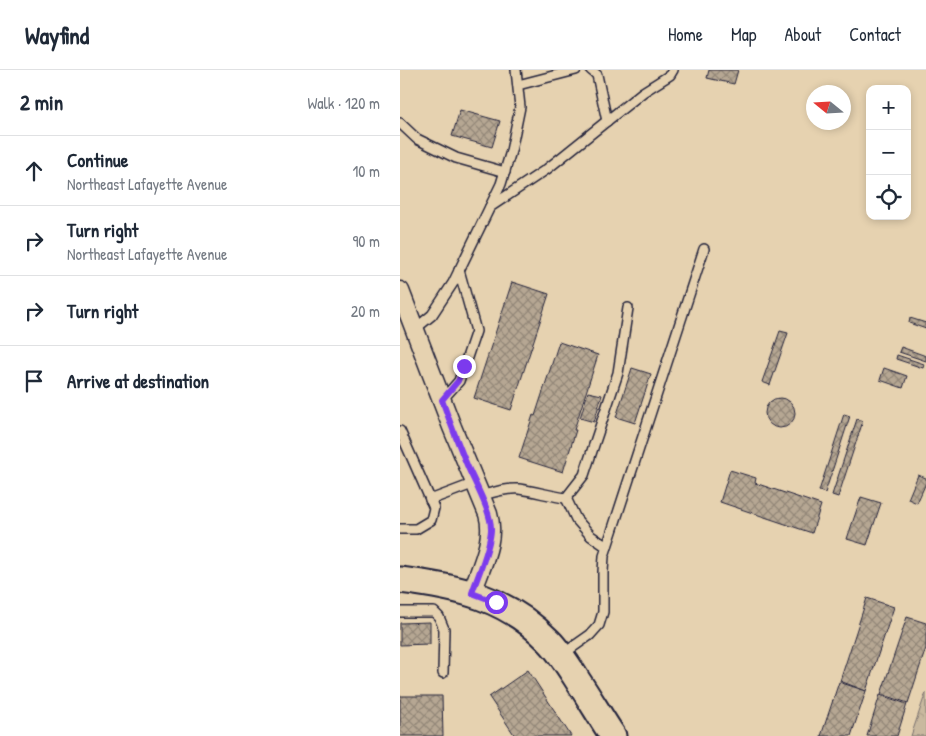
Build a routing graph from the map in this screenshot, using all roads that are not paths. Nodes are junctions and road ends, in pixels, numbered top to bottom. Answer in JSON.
{"nodes":[{"id":1,"x":516,"y":70,"type":"edge"},
{"id":2,"x":576,"y":70,"type":"edge"},
{"id":3,"x":591,"y":70,"type":"edge"},
{"id":4,"x":673,"y":70,"type":"edge"},
{"id":5,"x":518,"y":85,"type":"junction"},
{"id":6,"x":607,"y":121,"type":"junction"},
{"id":7,"x":400,"y":123,"type":"edge"},
{"id":8,"x":504,"y":172,"type":"junction"},
{"id":9,"x":490,"y":207,"type":"junction"},
{"id":10,"x":704,"y":250,"type":"dead end"},
{"id":11,"x":459,"y":270,"type":"junction"},
{"id":12,"x":400,"y":291,"type":"edge"},
{"id":13,"x":628,"y":308,"type":"dead end"},
{"id":14,"x":415,"y":329,"type":"junction"},
{"id":15,"x":442,"y":400,"type":"junction"},
{"id":16,"x":400,"y":430,"type":"edge"},
{"id":17,"x":478,"y":490,"type":"junction"},
{"id":18,"x":566,"y":498,"type":"junction"},
{"id":19,"x":430,"y":500,"type":"junction"},
{"id":20,"x":400,"y":529,"type":"edge"},
{"id":21,"x":607,"y":547,"type":"junction"},
{"id":22,"x":400,"y":580,"type":"edge"},
{"id":23,"x":472,"y":593,"type":"junction"},
{"id":24,"x":400,"y":612,"type":"edge"},
{"id":25,"x":560,"y":655,"type":"junction"},
{"id":26,"x":443,"y":673,"type":"dead end"},
{"id":27,"x":613,"y":736,"type":"edge"}],
"edges":[{"from":1,"to":5,"type":"lane"},
{"from":2,"to":5,"type":"lane"},
{"from":3,"to":6,"type":"lane"},
{"from":4,"to":6,"type":"lane"},
{"from":5,"to":8,"type":"lane"},
{"from":6,"to":9,"type":"lane"},
{"from":7,"to":8,"type":"lane"},
{"from":8,"to":9,"type":"lane"},
{"from":9,"to":11,"type":"lane"},
{"from":10,"to":21,"type":"lane"},
{"from":11,"to":14,"type":"lane"},
{"from":11,"to":15,"type":"lane"},
{"from":12,"to":14,"type":"street"},
{"from":13,"to":18,"type":"lane"},
{"from":14,"to":15,"type":"street"},
{"from":15,"to":17,"type":"street"},
{"from":16,"to":19,"type":"lane"},
{"from":17,"to":18,"type":"lane"},
{"from":17,"to":19,"type":"lane"},
{"from":17,"to":23,"type":"street"},
{"from":18,"to":21,"type":"lane"},
{"from":19,"to":20,"type":"lane"},
{"from":21,"to":25,"type":"lane"},
{"from":22,"to":23,"type":"main road"},
{"from":23,"to":25,"type":"main road"},
{"from":24,"to":26,"type":"lane"},
{"from":25,"to":27,"type":"main road"}]}
